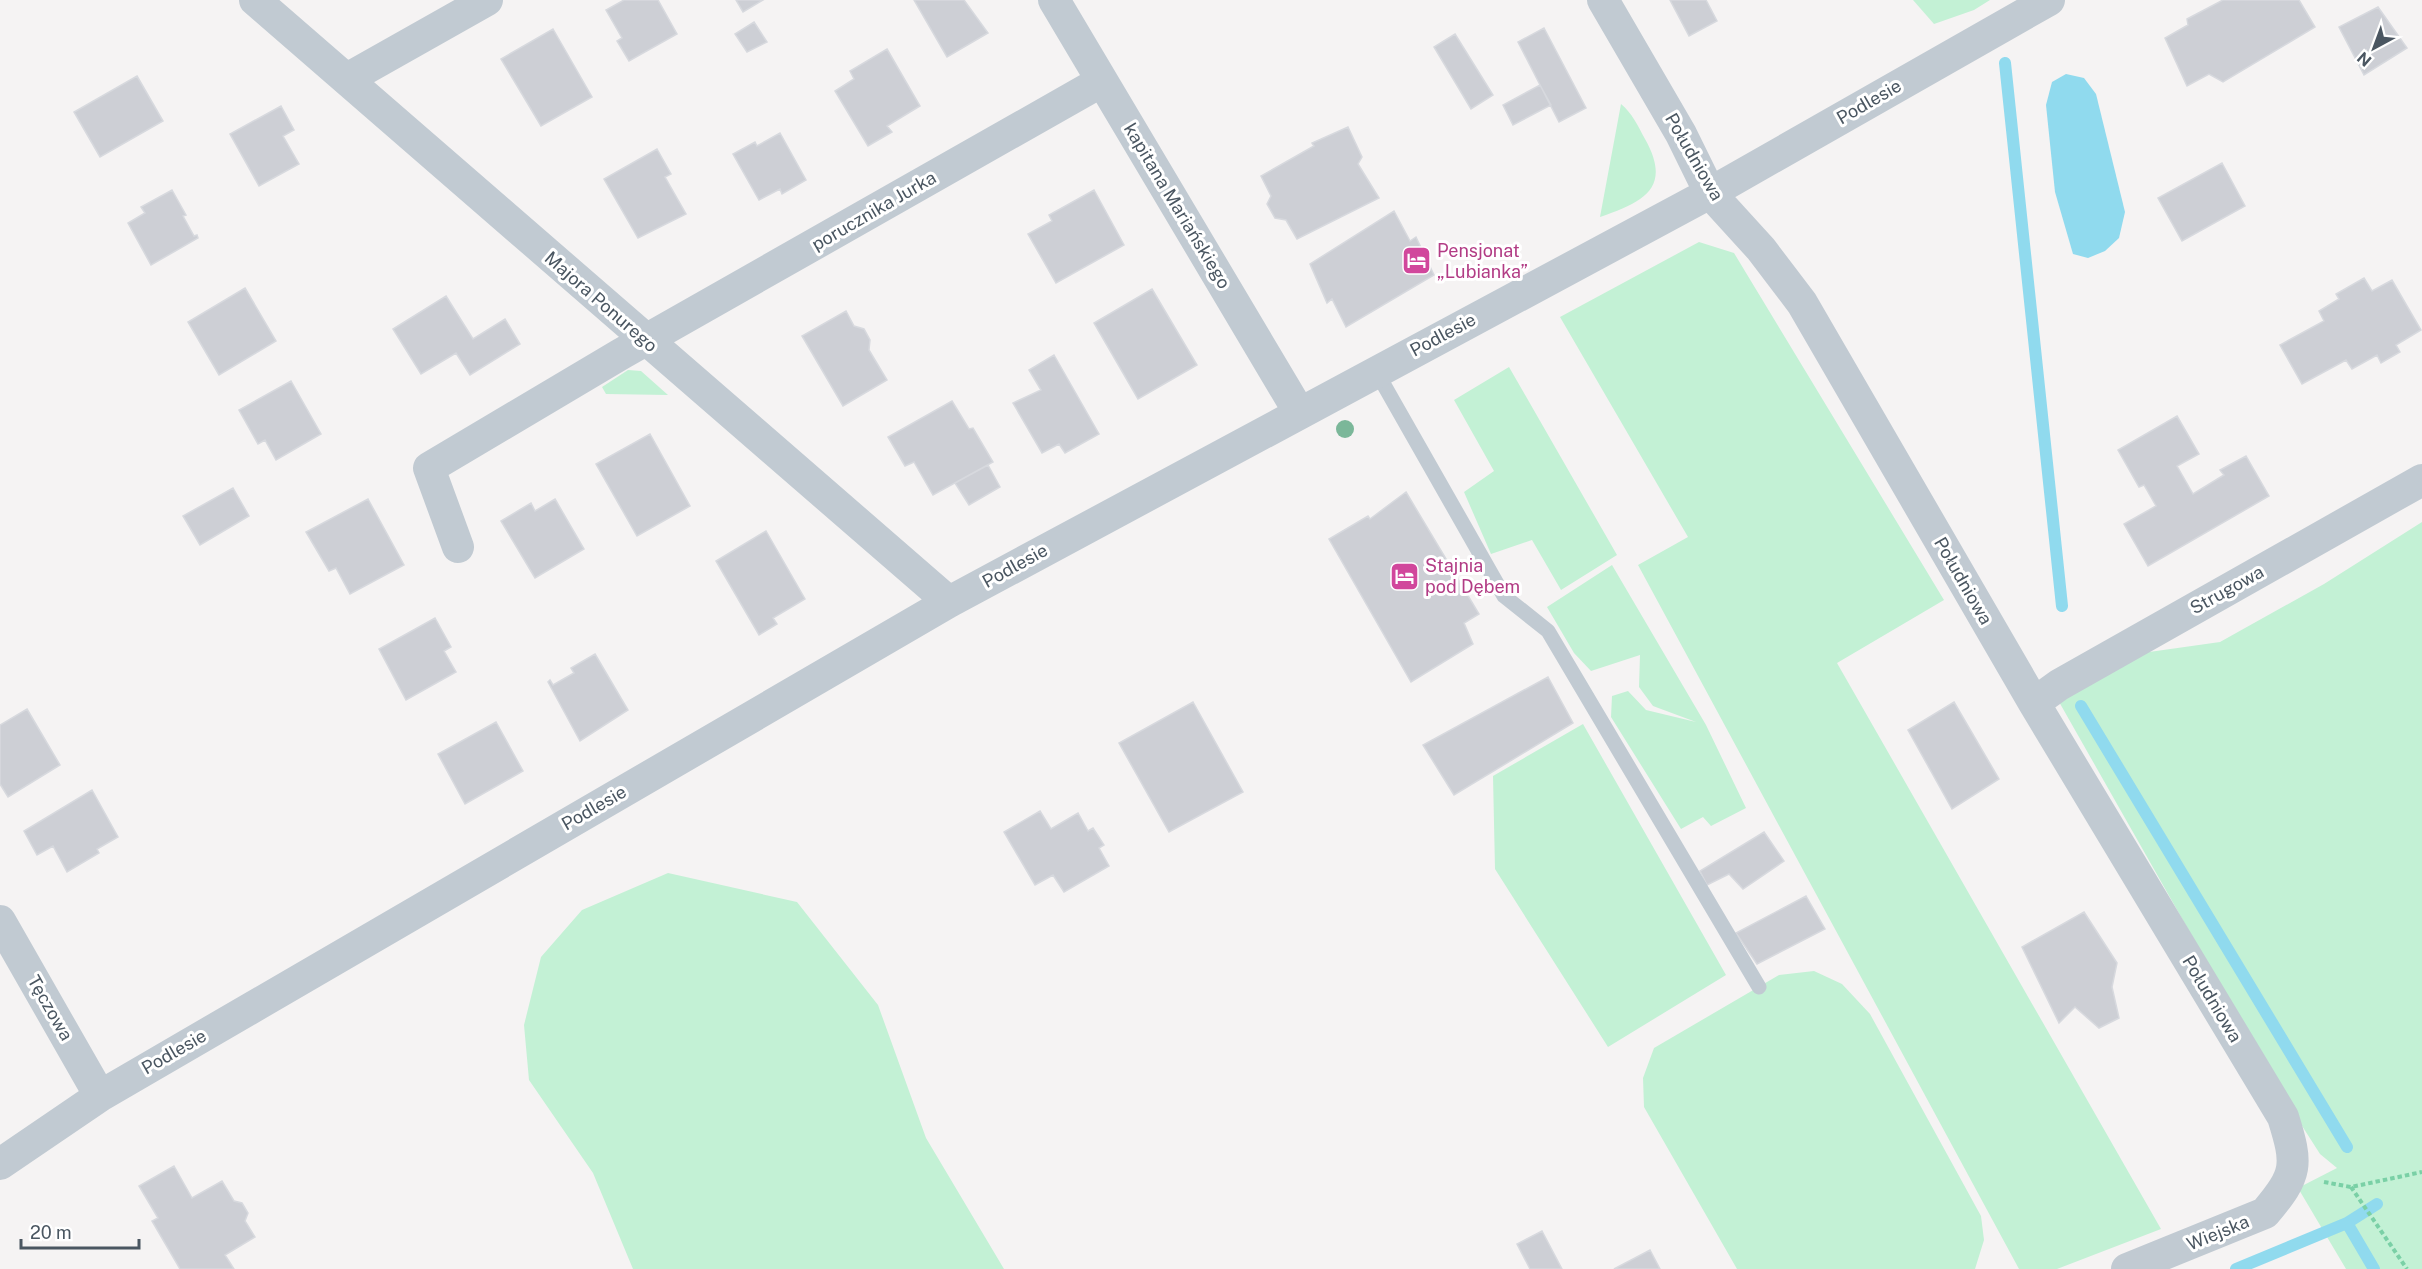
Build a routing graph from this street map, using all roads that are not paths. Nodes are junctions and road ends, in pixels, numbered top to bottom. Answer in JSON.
{"nodes":[{"id":1,"x":255,"y":0,"type":"edge"},
{"id":2,"x":487,"y":0,"type":"edge"},
{"id":3,"x":1054,"y":0,"type":"edge"},
{"id":4,"x":1603,"y":0,"type":"edge"},
{"id":5,"x":2049,"y":0,"type":"edge"},
{"id":6,"x":347,"y":79,"type":"junction"},
{"id":7,"x":1102,"y":81,"type":"junction"},
{"id":8,"x":1710,"y":193,"type":"junction"},
{"id":9,"x":645,"y":341,"type":"junction"},
{"id":10,"x":1376,"y":371,"type":"junction"},
{"id":11,"x":1299,"y":412,"type":"junction"},
{"id":12,"x":2422,"y":480,"type":"edge"},
{"id":13,"x":458,"y":547,"type":"dead end"},
{"id":14,"x":949,"y":602,"type":"junction"},
{"id":15,"x":2034,"y":703,"type":"junction"},
{"id":16,"x":0,"y":921,"type":"edge"},
{"id":17,"x":1759,"y":987,"type":"dead end"},
{"id":18,"x":100,"y":1096,"type":"junction"},
{"id":19,"x":0,"y":1164,"type":"edge"},
{"id":20,"x":2291,"y":1176,"type":"joint"},
{"id":21,"x":2127,"y":1269,"type":"edge"}],
"edges":[{"from":1,"to":6,"type":"street","name":"Majora Ponurego"},
{"from":2,"to":6,"type":"street"},
{"from":3,"to":7,"type":"street","name":"kapitana Mariańskiego"},
{"from":4,"to":8,"type":"street","name":"Południowa"},
{"from":5,"to":8,"type":"street","name":"Podlesie"},
{"from":6,"to":9,"type":"street","name":"Majora Ponurego"},
{"from":7,"to":9,"type":"street","name":"porucznika Jurka"},
{"from":7,"to":11,"type":"street","name":"kapitana Mariańskiego"},
{"from":8,"to":10,"type":"street","name":"Podlesie"},
{"from":8,"to":15,"type":"street","name":"Południowa"},
{"from":9,"to":13,"type":"street","name":"porucznika Jurka"},
{"from":9,"to":14,"type":"street","name":"Majora Ponurego"},
{"from":10,"to":11,"type":"street","name":"Podlesie"},
{"from":10,"to":17,"type":"lane"},
{"from":11,"to":14,"type":"street","name":"Podlesie"},
{"from":12,"to":15,"type":"street","name":"Strugowa"},
{"from":14,"to":18,"type":"street","name":"Podlesie"},
{"from":15,"to":20,"type":"street","name":"Południowa"},
{"from":16,"to":18,"type":"street","name":"Tęczowa"},
{"from":18,"to":19,"type":"street","name":"Podlesie"},
{"from":20,"to":21,"type":"street","name":"Wiejska"}]}
